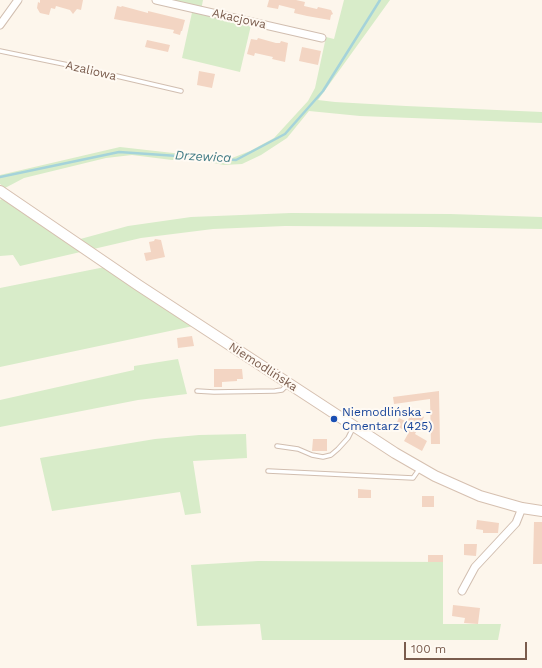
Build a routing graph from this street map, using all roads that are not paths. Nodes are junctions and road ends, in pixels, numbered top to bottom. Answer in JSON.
{"nodes":[{"id":1,"x":18,"y":0,"type":"edge"},
{"id":2,"x":156,"y":0,"type":"edge"},
{"id":3,"x":0,"y":25,"type":"edge"},
{"id":4,"x":322,"y":38,"type":"dead end"},
{"id":5,"x":0,"y":51,"type":"edge"},
{"id":6,"x":181,"y":91,"type":"dead end"},
{"id":7,"x":0,"y":191,"type":"edge"},
{"id":8,"x":288,"y":384,"type":"junction"},
{"id":9,"x":197,"y":391,"type":"dead end"},
{"id":10,"x":354,"y":427,"type":"junction"},
{"id":11,"x":277,"y":446,"type":"dead end"},
{"id":12,"x":420,"y":467,"type":"junction"},
{"id":13,"x":268,"y":471,"type":"dead end"},
{"id":14,"x":522,"y":508,"type":"junction"},
{"id":15,"x":542,"y":511,"type":"edge"},
{"id":16,"x":462,"y":591,"type":"dead end"}],
"edges":[{"from":1,"to":3,"type":"street"},
{"from":2,"to":4,"type":"street","name":"Akacjowa"},
{"from":5,"to":6,"type":"lane","name":"Azaliowa"},
{"from":7,"to":8,"type":"main road","name":"Niemodlińska"},
{"from":8,"to":9,"type":"lane"},
{"from":8,"to":10,"type":"main road","name":"Niemodlińska"},
{"from":10,"to":11,"type":"lane"},
{"from":10,"to":12,"type":"main road","name":"Niemodlińska"},
{"from":12,"to":13,"type":"lane"},
{"from":12,"to":14,"type":"main road","name":"Niemodlińska"},
{"from":14,"to":15,"type":"main road","name":"Niemodlińska"},
{"from":14,"to":16,"type":"street"}]}
